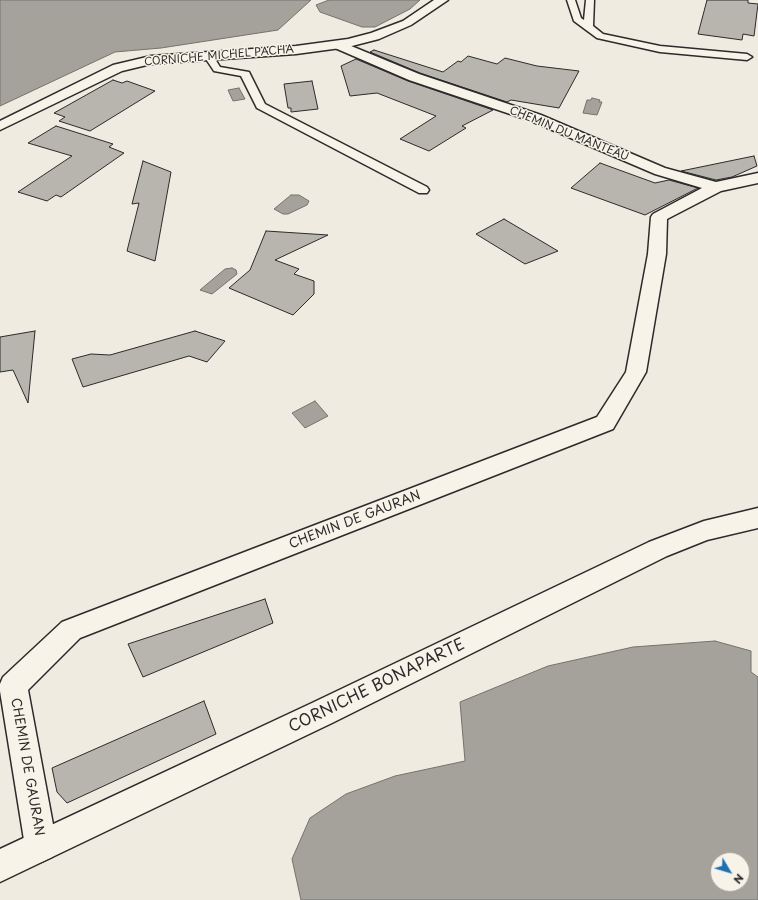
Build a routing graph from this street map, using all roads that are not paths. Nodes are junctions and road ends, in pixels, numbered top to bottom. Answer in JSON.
{"nodes":[{"id":1,"x":442,"y":0,"type":"edge"},
{"id":2,"x":571,"y":0,"type":"edge"},
{"id":3,"x":590,"y":0,"type":"edge"},
{"id":4,"x":588,"y":27,"type":"junction"},
{"id":5,"x":339,"y":45,"type":"junction"},
{"id":6,"x":209,"y":56,"type":"junction"},
{"id":7,"x":747,"y":57,"type":"dead end"},
{"id":8,"x":0,"y":126,"type":"edge"},
{"id":9,"x":758,"y":178,"type":"edge"},
{"id":10,"x":716,"y":187,"type":"junction"},
{"id":11,"x":423,"y":190,"type":"dead end"},
{"id":12,"x":758,"y":518,"type":"edge"},
{"id":13,"x":41,"y":846,"type":"junction"},
{"id":14,"x":0,"y":866,"type":"edge"}],
"edges":[{"from":1,"to":5,"type":"street","name":"CORNICHE MICHEL PACHA"},
{"from":2,"to":4,"type":"lane"},
{"from":3,"to":4,"type":"lane"},
{"from":4,"to":7,"type":"lane"},
{"from":5,"to":6,"type":"street","name":"CORNICHE MICHEL PACHA"},
{"from":5,"to":10,"type":"street","name":"CHEMIN DU MANTEAU"},
{"from":6,"to":8,"type":"street","name":"CORNICHE MICHEL PACHA"},
{"from":6,"to":11,"type":"lane"},
{"from":9,"to":10,"type":"street","name":"CHEMIN DU MANTEAU"},
{"from":10,"to":13,"type":"street","name":"CHEMIN DE GAURAN"},
{"from":12,"to":13,"type":"street","name":"CORNICHE BONAPARTE"},
{"from":13,"to":14,"type":"street","name":"CORNICHE BONAPARTE"}]}
